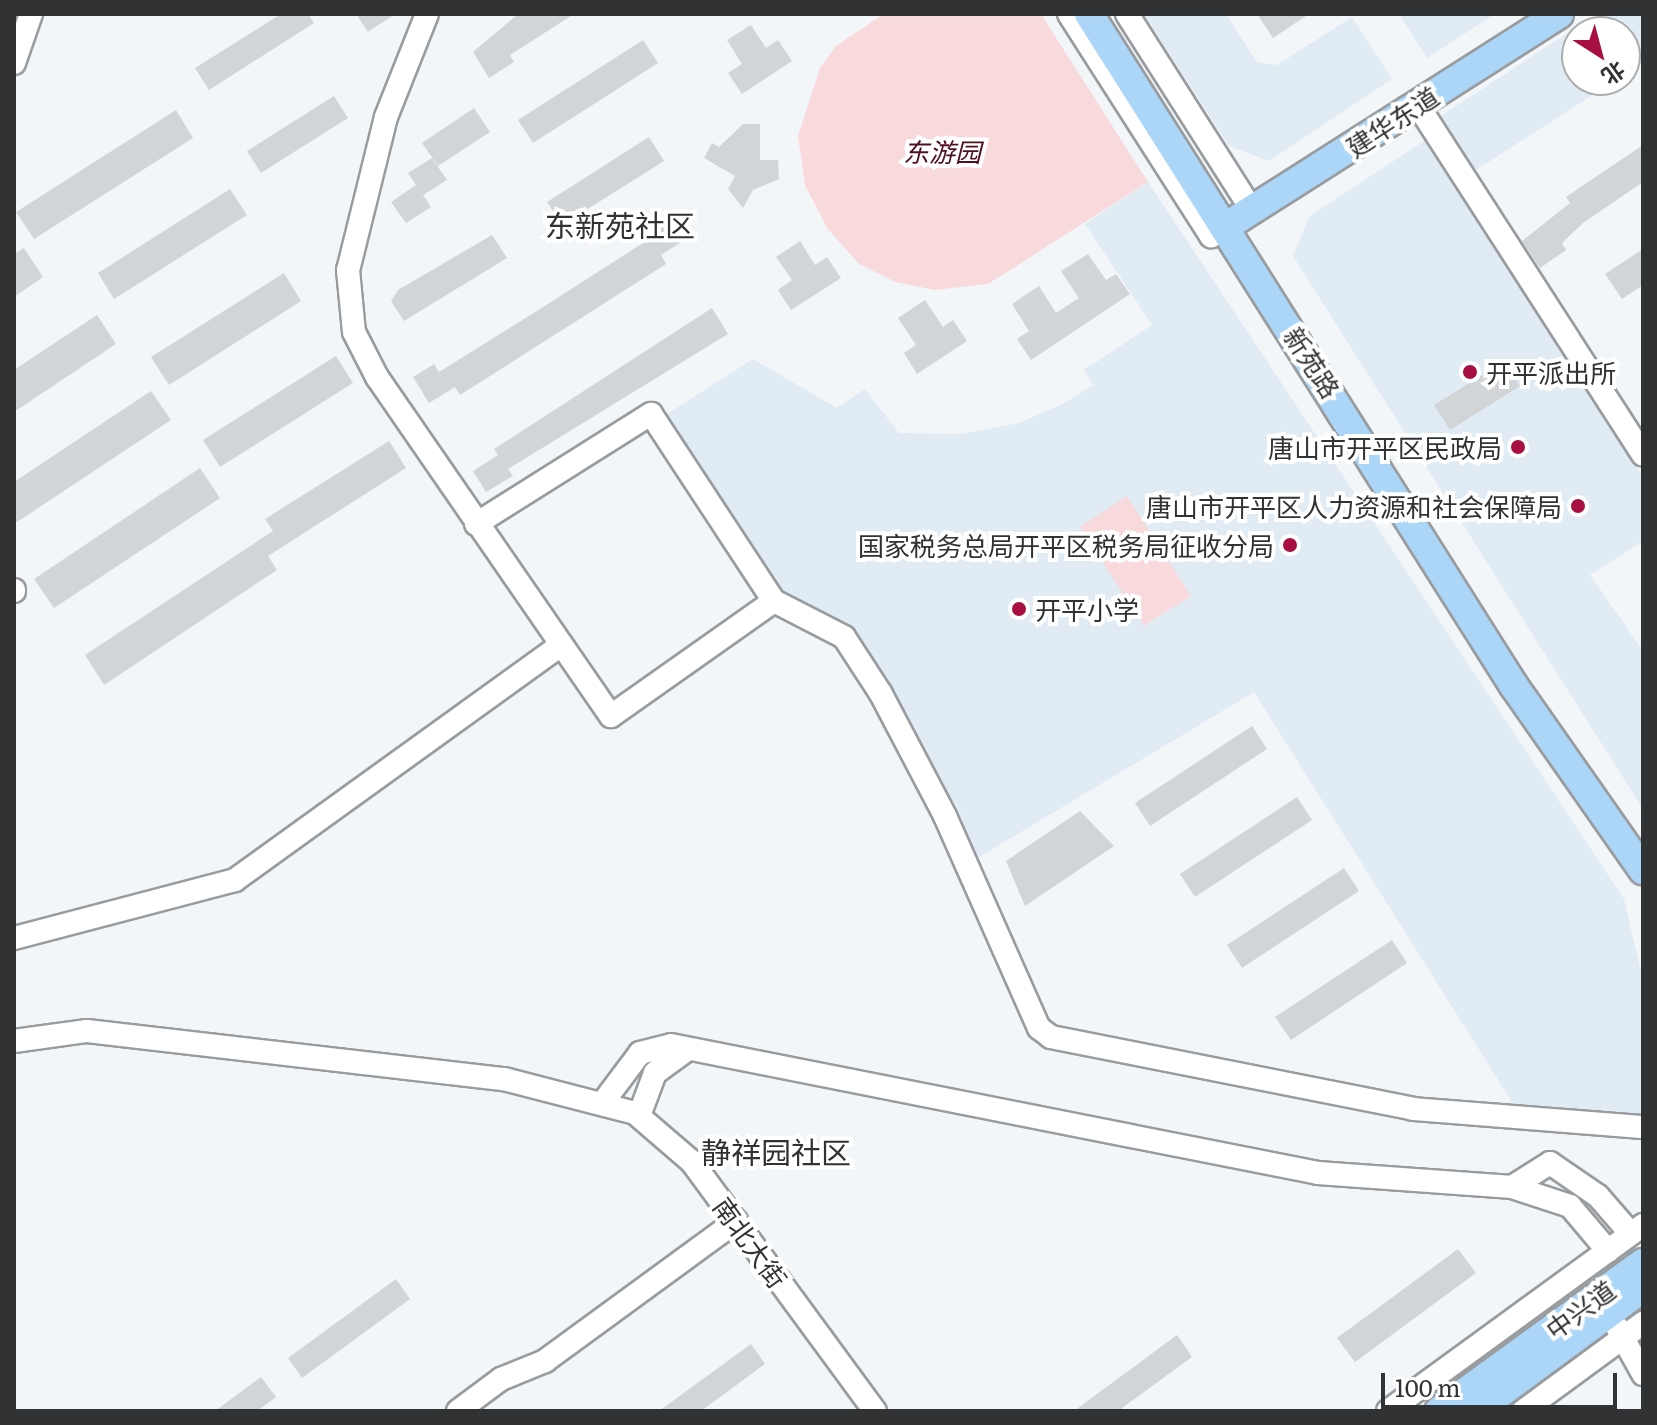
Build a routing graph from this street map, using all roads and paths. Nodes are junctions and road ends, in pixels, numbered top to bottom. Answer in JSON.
{"nodes":[{"id":1,"x":31,"y":14,"type":"edge"},
{"id":2,"x":427,"y":14,"type":"edge"},
{"id":3,"x":1069,"y":14,"type":"edge"},
{"id":4,"x":1089,"y":14,"type":"edge"},
{"id":5,"x":1108,"y":14,"type":"edge"},
{"id":6,"x":1127,"y":14,"type":"edge"},
{"id":7,"x":1559,"y":14,"type":"edge"},
{"id":8,"x":14,"y":63,"type":"edge"},
{"id":9,"x":1417,"y":104,"type":"junction"},
{"id":10,"x":1239,"y":219,"type":"junction"},
{"id":11,"x":1643,"y":455,"type":"edge"},
{"id":12,"x":476,"y":524,"type":"junction"},
{"id":13,"x":774,"y":601,"type":"junction"},
{"id":14,"x":559,"y":646,"type":"junction"},
{"id":15,"x":1643,"y":841,"type":"edge"},
{"id":16,"x":1643,"y":870,"type":"edge"},
{"id":17,"x":14,"y":938,"type":"edge"},
{"id":18,"x":14,"y":1041,"type":"edge"},
{"id":19,"x":684,"y":1052,"type":"junction"},
{"id":20,"x":604,"y":1101,"type":"junction"},
{"id":21,"x":639,"y":1116,"type":"junction"},
{"id":22,"x":1643,"y":1127,"type":"edge"},
{"id":23,"x":1512,"y":1187,"type":"junction"},
{"id":24,"x":736,"y":1221,"type":"junction"},
{"id":25,"x":1637,"y":1229,"type":"edge"},
{"id":26,"x":1608,"y":1251,"type":"junction"},
{"id":27,"x":1643,"y":1263,"type":"edge"},
{"id":28,"x":1643,"y":1288,"type":"edge"},
{"id":29,"x":1607,"y":1314,"type":"junction"},
{"id":30,"x":1643,"y":1323,"type":"edge"},
{"id":31,"x":1624,"y":1337,"type":"junction"},
{"id":32,"x":1643,"y":1374,"type":"edge"},
{"id":33,"x":458,"y":1411,"type":"edge"},
{"id":34,"x":875,"y":1411,"type":"edge"},
{"id":35,"x":1388,"y":1411,"type":"edge"},
{"id":36,"x":1439,"y":1411,"type":"edge"},
{"id":37,"x":1476,"y":1411,"type":"edge"},
{"id":38,"x":1523,"y":1411,"type":"edge"}],
"edges":[{"from":1,"to":8,"type":"street"},
{"from":2,"to":12,"type":"street"},
{"from":3,"to":10,"type":"street"},
{"from":4,"to":10,"type":"main road","name":"新苑路"},
{"from":5,"to":10,"type":"main road","name":"新苑路"},
{"from":6,"to":10,"type":"street"},
{"from":7,"to":9,"type":"main road","name":"建华东道"},
{"from":9,"to":10,"type":"main road","name":"建华东道"},
{"from":9,"to":11,"type":"street"},
{"from":10,"to":15,"type":"main road","name":"新苑路"},
{"from":10,"to":16,"type":"main road","name":"新苑路"},
{"from":12,"to":13,"type":"street"},
{"from":12,"to":14,"type":"street"},
{"from":13,"to":14,"type":"street"},
{"from":13,"to":22,"type":"street"},
{"from":14,"to":17,"type":"street"},
{"from":18,"to":20,"type":"street","name":"南北大街"},
{"from":19,"to":20,"type":"street"},
{"from":19,"to":21,"type":"street"},
{"from":19,"to":23,"type":"street"},
{"from":20,"to":21,"type":"street","name":"南北大街"},
{"from":21,"to":24,"type":"street","name":"南北大街"},
{"from":23,"to":25,"type":"street"},
{"from":23,"to":26,"type":"street"},
{"from":24,"to":33,"type":"street"},
{"from":24,"to":34,"type":"street","name":"南北大街"},
{"from":25,"to":26,"type":"street"},
{"from":26,"to":35,"type":"street"},
{"from":27,"to":36,"type":"main road","name":"中兴道"},
{"from":28,"to":29,"type":"main road","name":"中兴道"},
{"from":29,"to":31,"type":"street"},
{"from":29,"to":37,"type":"main road","name":"中兴道"},
{"from":30,"to":31,"type":"street"},
{"from":31,"to":32,"type":"street"},
{"from":31,"to":38,"type":"street"}]}
